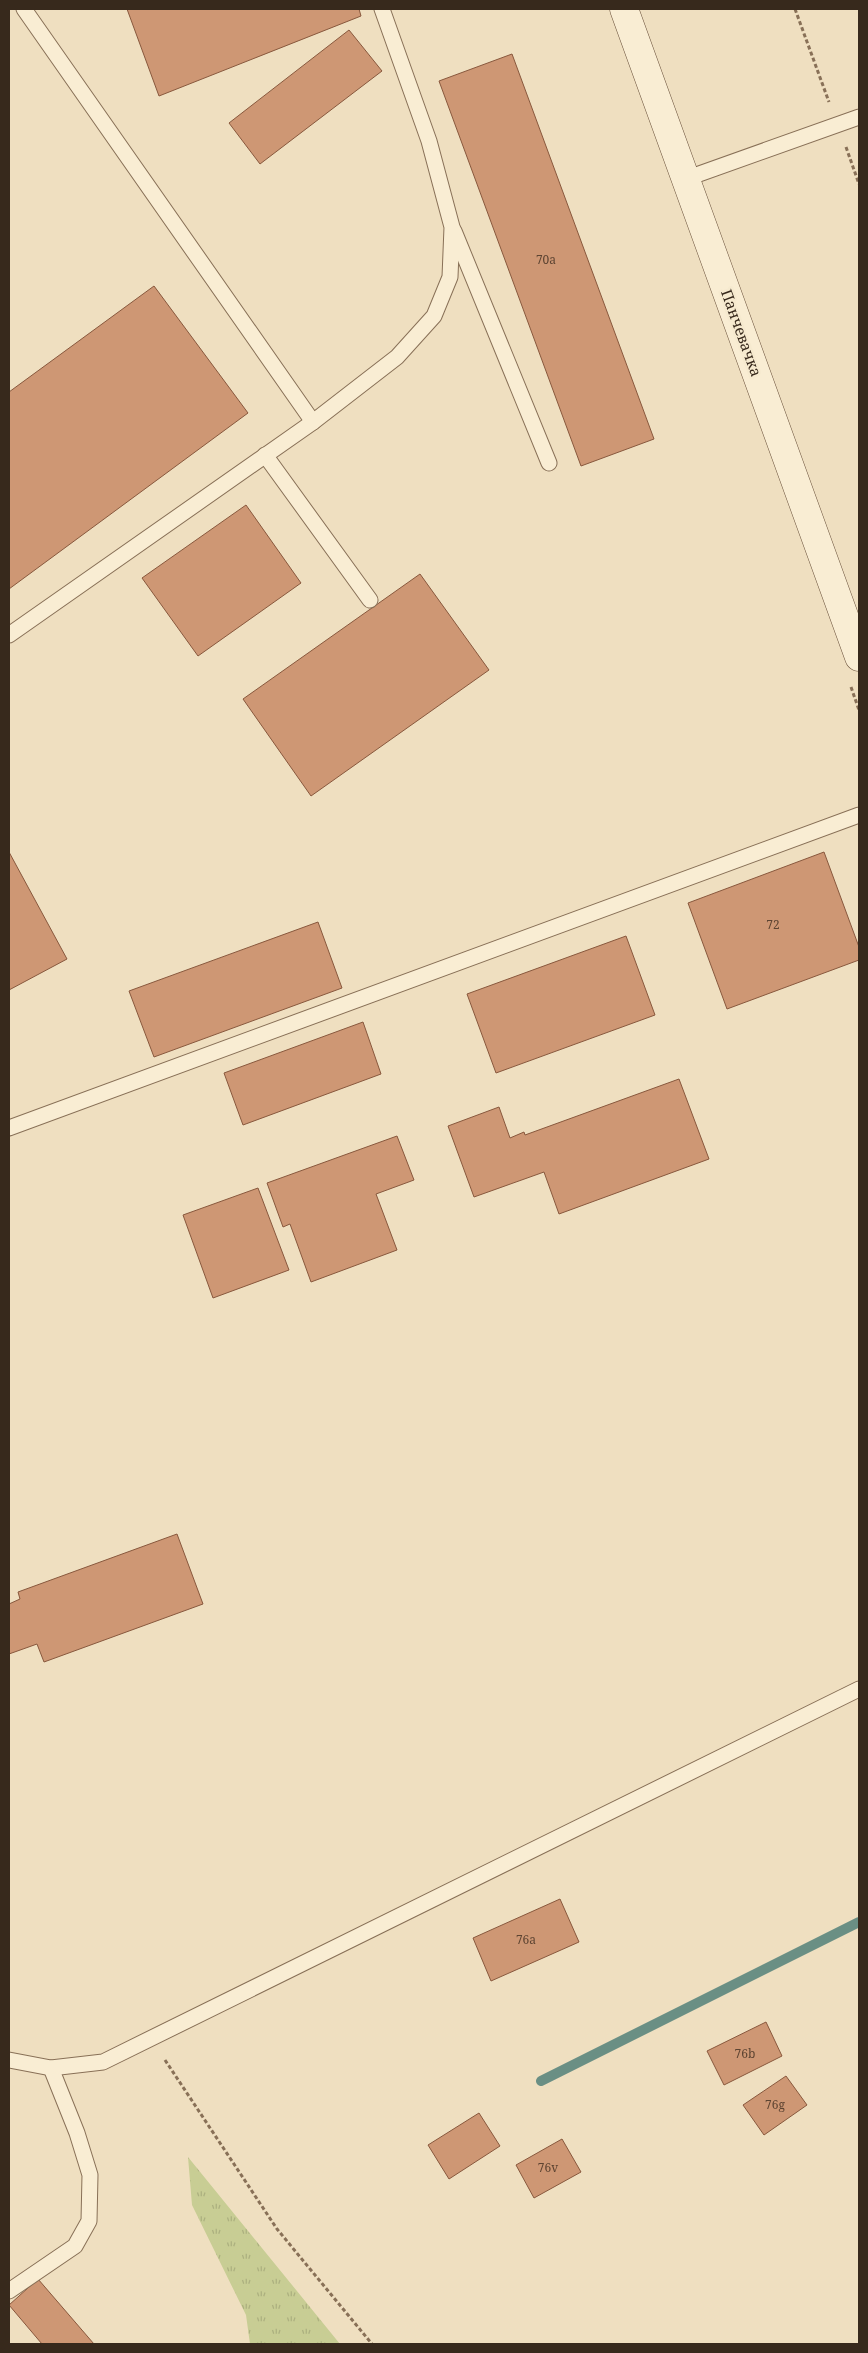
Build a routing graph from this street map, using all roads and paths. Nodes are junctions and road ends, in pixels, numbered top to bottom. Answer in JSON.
{"nodes":[{"id":1,"x":24,"y":9,"type":"edge"},
{"id":2,"x":382,"y":9,"type":"edge"},
{"id":3,"x":624,"y":9,"type":"edge"},
{"id":4,"x":795,"y":9,"type":"edge"},
{"id":5,"x":859,"y":117,"type":"edge"},
{"id":6,"x":838,"y":125,"type":"junction"},
{"id":7,"x":685,"y":179,"type":"junction"},
{"id":8,"x":859,"y":184,"type":"edge"},
{"id":9,"x":452,"y":227,"type":"junction"},
{"id":10,"x":313,"y":422,"type":"junction"},
{"id":11,"x":265,"y":455,"type":"junction"},
{"id":12,"x":549,"y":463,"type":"dead end"},
{"id":13,"x":370,"y":600,"type":"dead end"},
{"id":14,"x":9,"y":636,"type":"edge"},
{"id":15,"x":859,"y":657,"type":"edge"},
{"id":16,"x":859,"y":816,"type":"edge"},
{"id":17,"x":9,"y":1128,"type":"edge"},
{"id":18,"x":859,"y":1689,"type":"edge"},
{"id":19,"x":151,"y":2039,"type":"junction"},
{"id":20,"x":9,"y":2060,"type":"edge"},
{"id":21,"x":51,"y":2068,"type":"junction"},
{"id":22,"x":9,"y":2291,"type":"edge"},
{"id":23,"x":372,"y":2344,"type":"edge"}],
"edges":[{"from":1,"to":10,"type":"lane"},
{"from":2,"to":9,"type":"lane"},
{"from":3,"to":7,"type":"street","name":"Панчевачка"},
{"from":4,"to":6,"type":"path"},
{"from":5,"to":6,"type":"lane"},
{"from":6,"to":7,"type":"lane"},
{"from":6,"to":8,"type":"path"},
{"from":7,"to":15,"type":"street","name":"Панчевачка"},
{"from":9,"to":10,"type":"lane"},
{"from":9,"to":12,"type":"lane"},
{"from":10,"to":11,"type":"lane"},
{"from":11,"to":13,"type":"lane"},
{"from":11,"to":14,"type":"lane"},
{"from":16,"to":17,"type":"lane"},
{"from":18,"to":19,"type":"lane"},
{"from":19,"to":21,"type":"lane"},
{"from":19,"to":23,"type":"path"},
{"from":20,"to":21,"type":"lane"},
{"from":21,"to":22,"type":"lane"}]}
